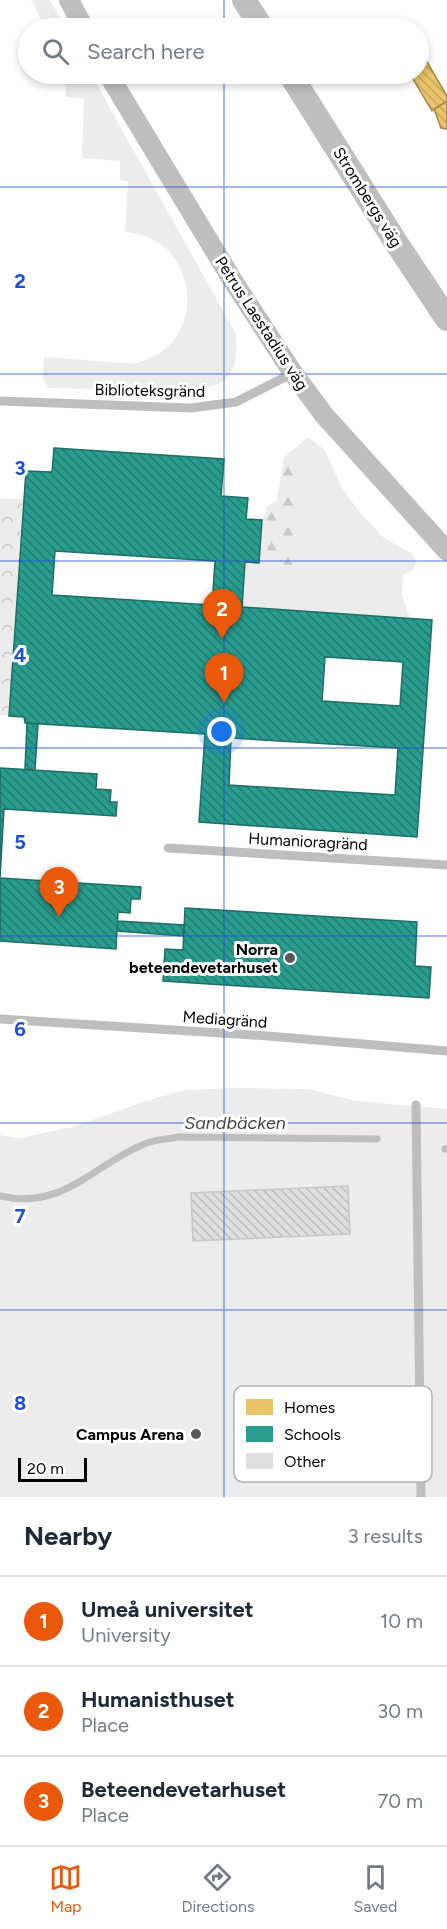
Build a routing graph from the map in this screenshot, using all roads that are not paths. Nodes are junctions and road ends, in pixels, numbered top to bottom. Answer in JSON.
{"nodes":[{"id":1,"x":69,"y":0,"type":"edge"},
{"id":2,"x":244,"y":0,"type":"edge"},
{"id":3,"x":79,"y":18,"type":"edge"},
{"id":4,"x":256,"y":18,"type":"edge"},
{"id":5,"x":114,"y":84,"type":"edge"},
{"id":6,"x":297,"y":84,"type":"edge"},
{"id":7,"x":447,"y":319,"type":"edge"},
{"id":8,"x":293,"y":373,"type":"junction"},
{"id":9,"x":0,"y":401,"type":"edge"},
{"id":10,"x":447,"y":550,"type":"edge"},
{"id":11,"x":168,"y":848,"type":"dead end"},
{"id":12,"x":447,"y":866,"type":"edge"},
{"id":13,"x":0,"y":1019,"type":"edge"},
{"id":14,"x":447,"y":1051,"type":"edge"},
{"id":15,"x":416,"y":1105,"type":"dead end"},
{"id":16,"x":420,"y":1386,"type":"edge"},
{"id":17,"x":421,"y":1482,"type":"edge"},
{"id":18,"x":421,"y":1497,"type":"edge"}],
"edges":[{"from":1,"to":3,"type":"street"},
{"from":2,"to":4,"type":"street"},
{"from":5,"to":8,"type":"street","name":"Petrus Laestadius väg"},
{"from":6,"to":7,"type":"street","name":"Strombergs väg"},
{"from":8,"to":9,"type":"lane","name":"Biblioteksgränd"},
{"from":8,"to":10,"type":"street","name":"Petrus Laestadius väg"},
{"from":11,"to":12,"type":"lane","name":"Humanioragränd"},
{"from":13,"to":14,"type":"lane","name":"Mediagränd"},
{"from":15,"to":16,"type":"lane"},
{"from":17,"to":18,"type":"lane"}]}
